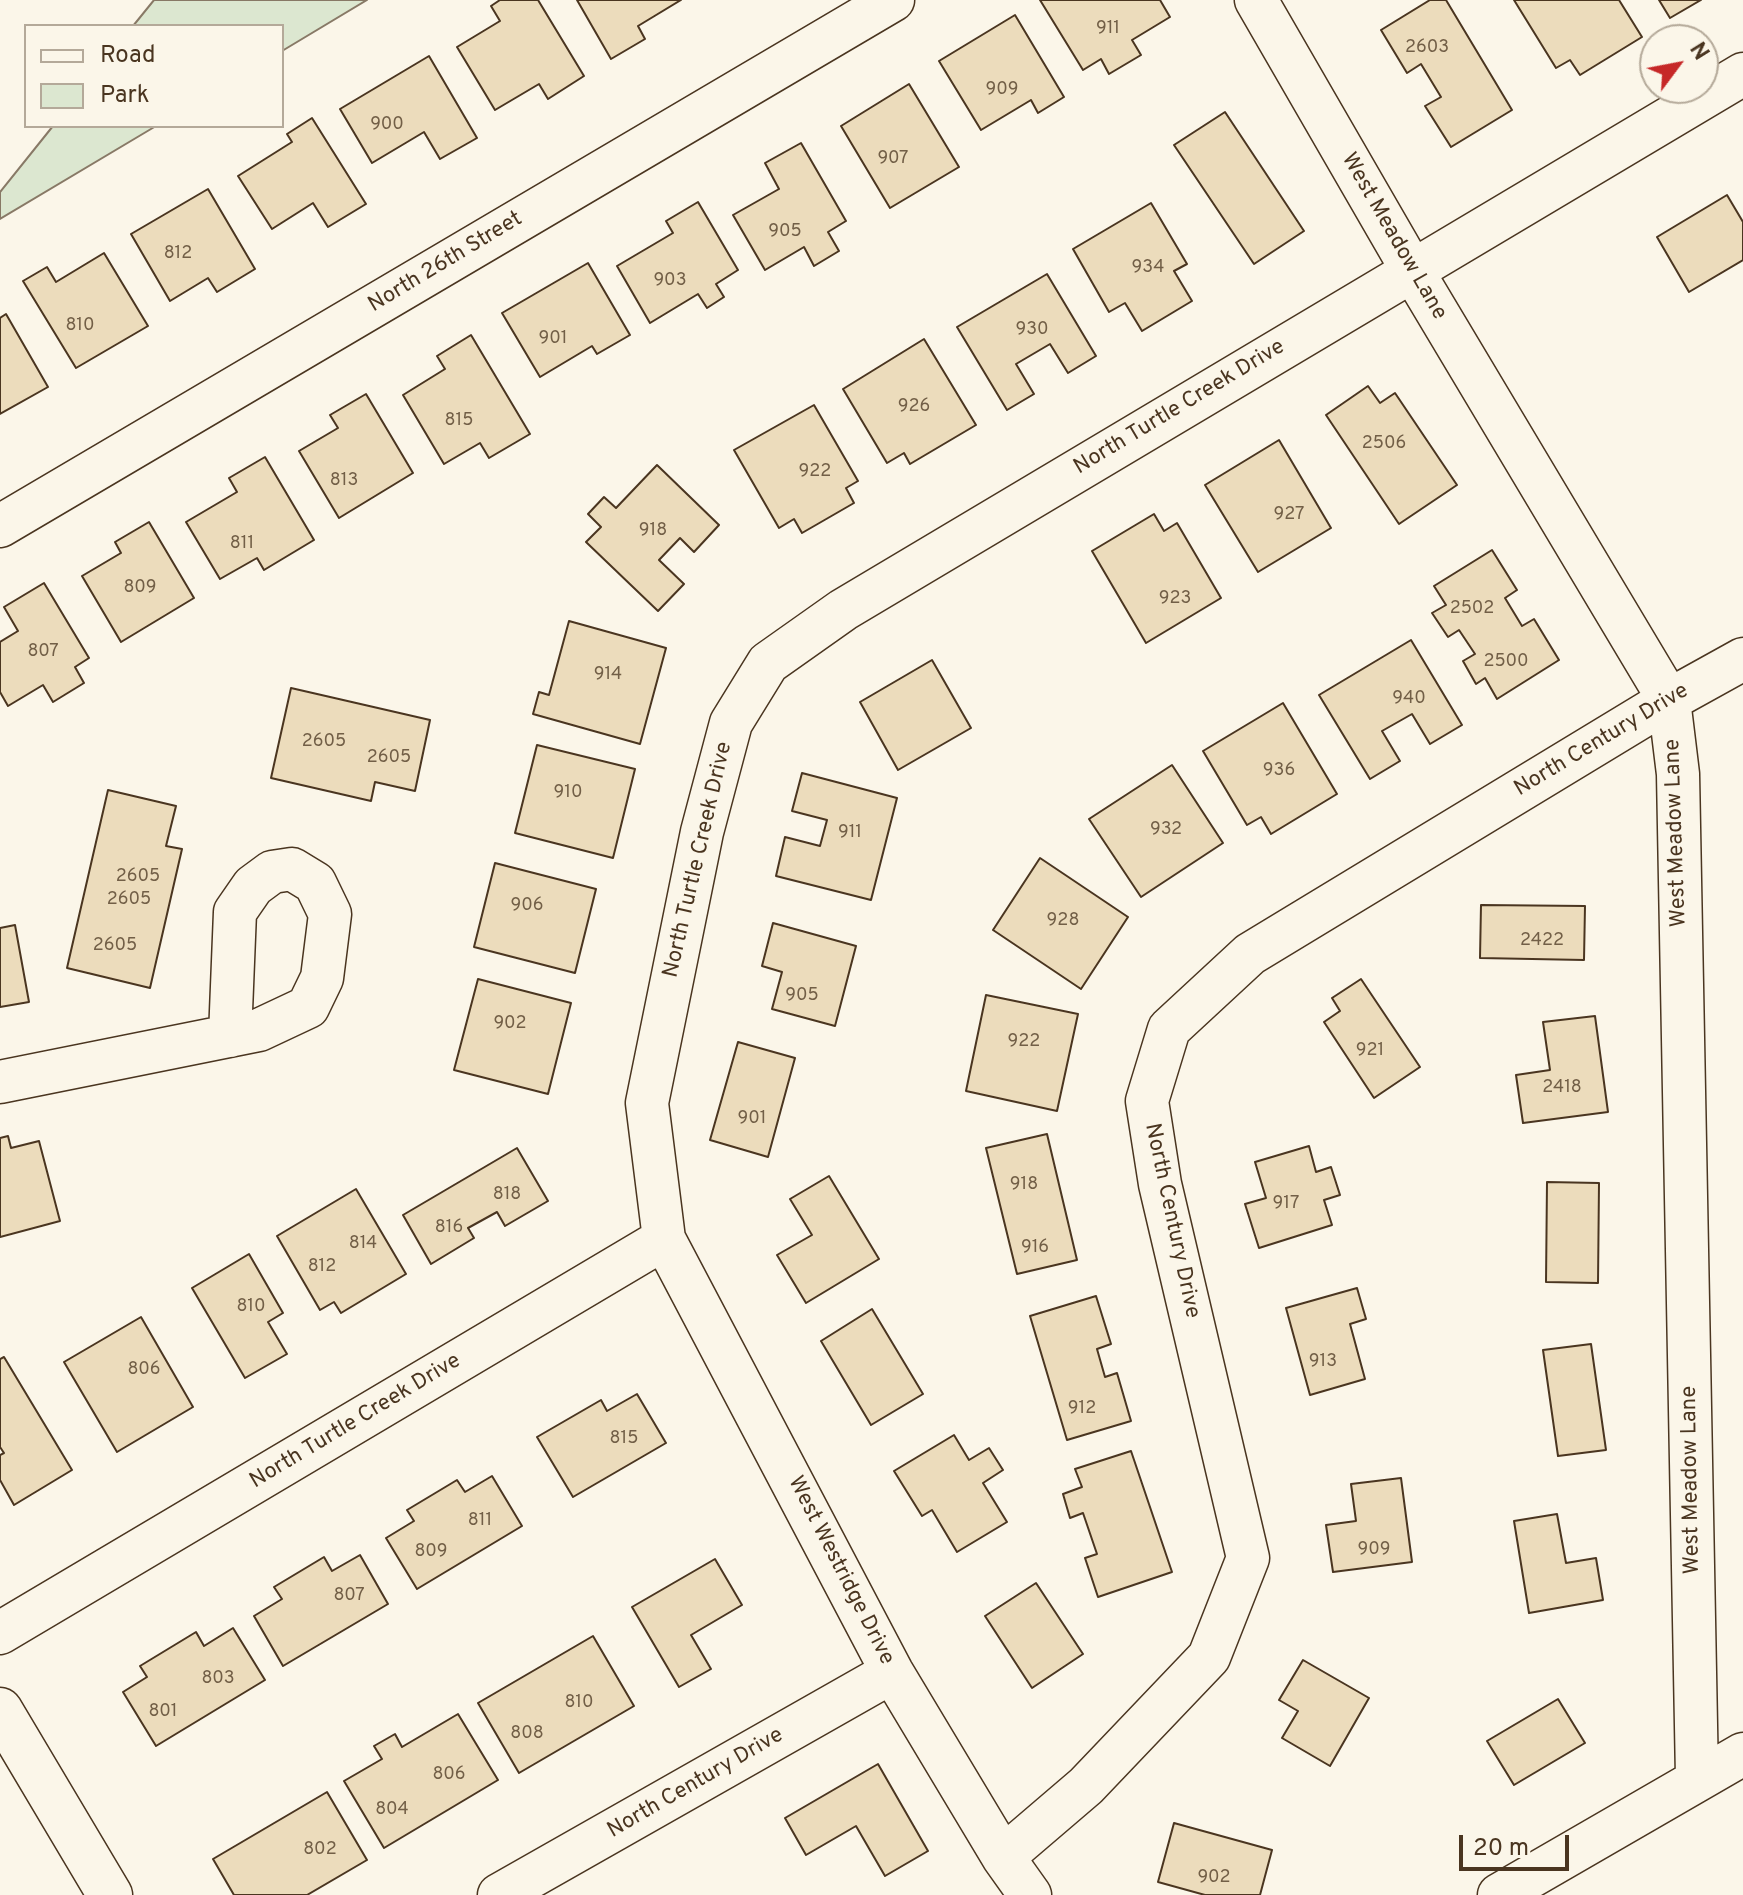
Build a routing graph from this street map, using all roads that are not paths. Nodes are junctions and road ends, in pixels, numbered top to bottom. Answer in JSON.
{"nodes":[{"id":1,"x":893,"y":0,"type":"edge"},
{"id":2,"x":1256,"y":0,"type":"edge"},
{"id":3,"x":1743,"y":74,"type":"edge"},
{"id":4,"x":1412,"y":270,"type":"junction"},
{"id":5,"x":0,"y":526,"type":"edge"},
{"id":6,"x":1743,"y":659,"type":"edge"},
{"id":7,"x":1669,"y":700,"type":"junction"},
{"id":8,"x":230,"y":1036,"type":"dead end"},
{"id":9,"x":0,"y":1082,"type":"edge"},
{"id":10,"x":664,"y":1239,"type":"junction"},
{"id":11,"x":0,"y":1633,"type":"edge"},
{"id":12,"x":892,"y":1672,"type":"junction"},
{"id":13,"x":0,"y":1710,"type":"edge"},
{"id":14,"x":1743,"y":1754,"type":"edge"},
{"id":15,"x":1697,"y":1778,"type":"junction"},
{"id":16,"x":1003,"y":1857,"type":"junction"},
{"id":17,"x":110,"y":1895,"type":"edge"},
{"id":18,"x":499,"y":1895,"type":"edge"},
{"id":19,"x":1030,"y":1895,"type":"edge"},
{"id":20,"x":1499,"y":1895,"type":"edge"}],
"edges":[{"from":1,"to":5,"type":"street","name":"North 26th Street"},
{"from":2,"to":4,"type":"street","name":"West Meadow Lane"},
{"from":3,"to":4,"type":"street","name":"North Turtle Creek Drive"},
{"from":4,"to":7,"type":"street","name":"West Meadow Lane"},
{"from":4,"to":10,"type":"street","name":"North Turtle Creek Drive"},
{"from":6,"to":7,"type":"street","name":"North Century Drive"},
{"from":7,"to":15,"type":"street","name":"West Meadow Lane"},
{"from":7,"to":16,"type":"street","name":"North Century Drive"},
{"from":8,"to":9,"type":"street"},
{"from":10,"to":11,"type":"street","name":"North Turtle Creek Drive"},
{"from":10,"to":12,"type":"street","name":"West Westridge Drive"},
{"from":12,"to":16,"type":"street","name":"West Westridge Drive"},
{"from":12,"to":18,"type":"street","name":"North Century Drive"},
{"from":13,"to":17,"type":"main road"},
{"from":14,"to":15,"type":"street"},
{"from":15,"to":20,"type":"street"},
{"from":16,"to":19,"type":"street","name":"West Westridge Drive"}]}
